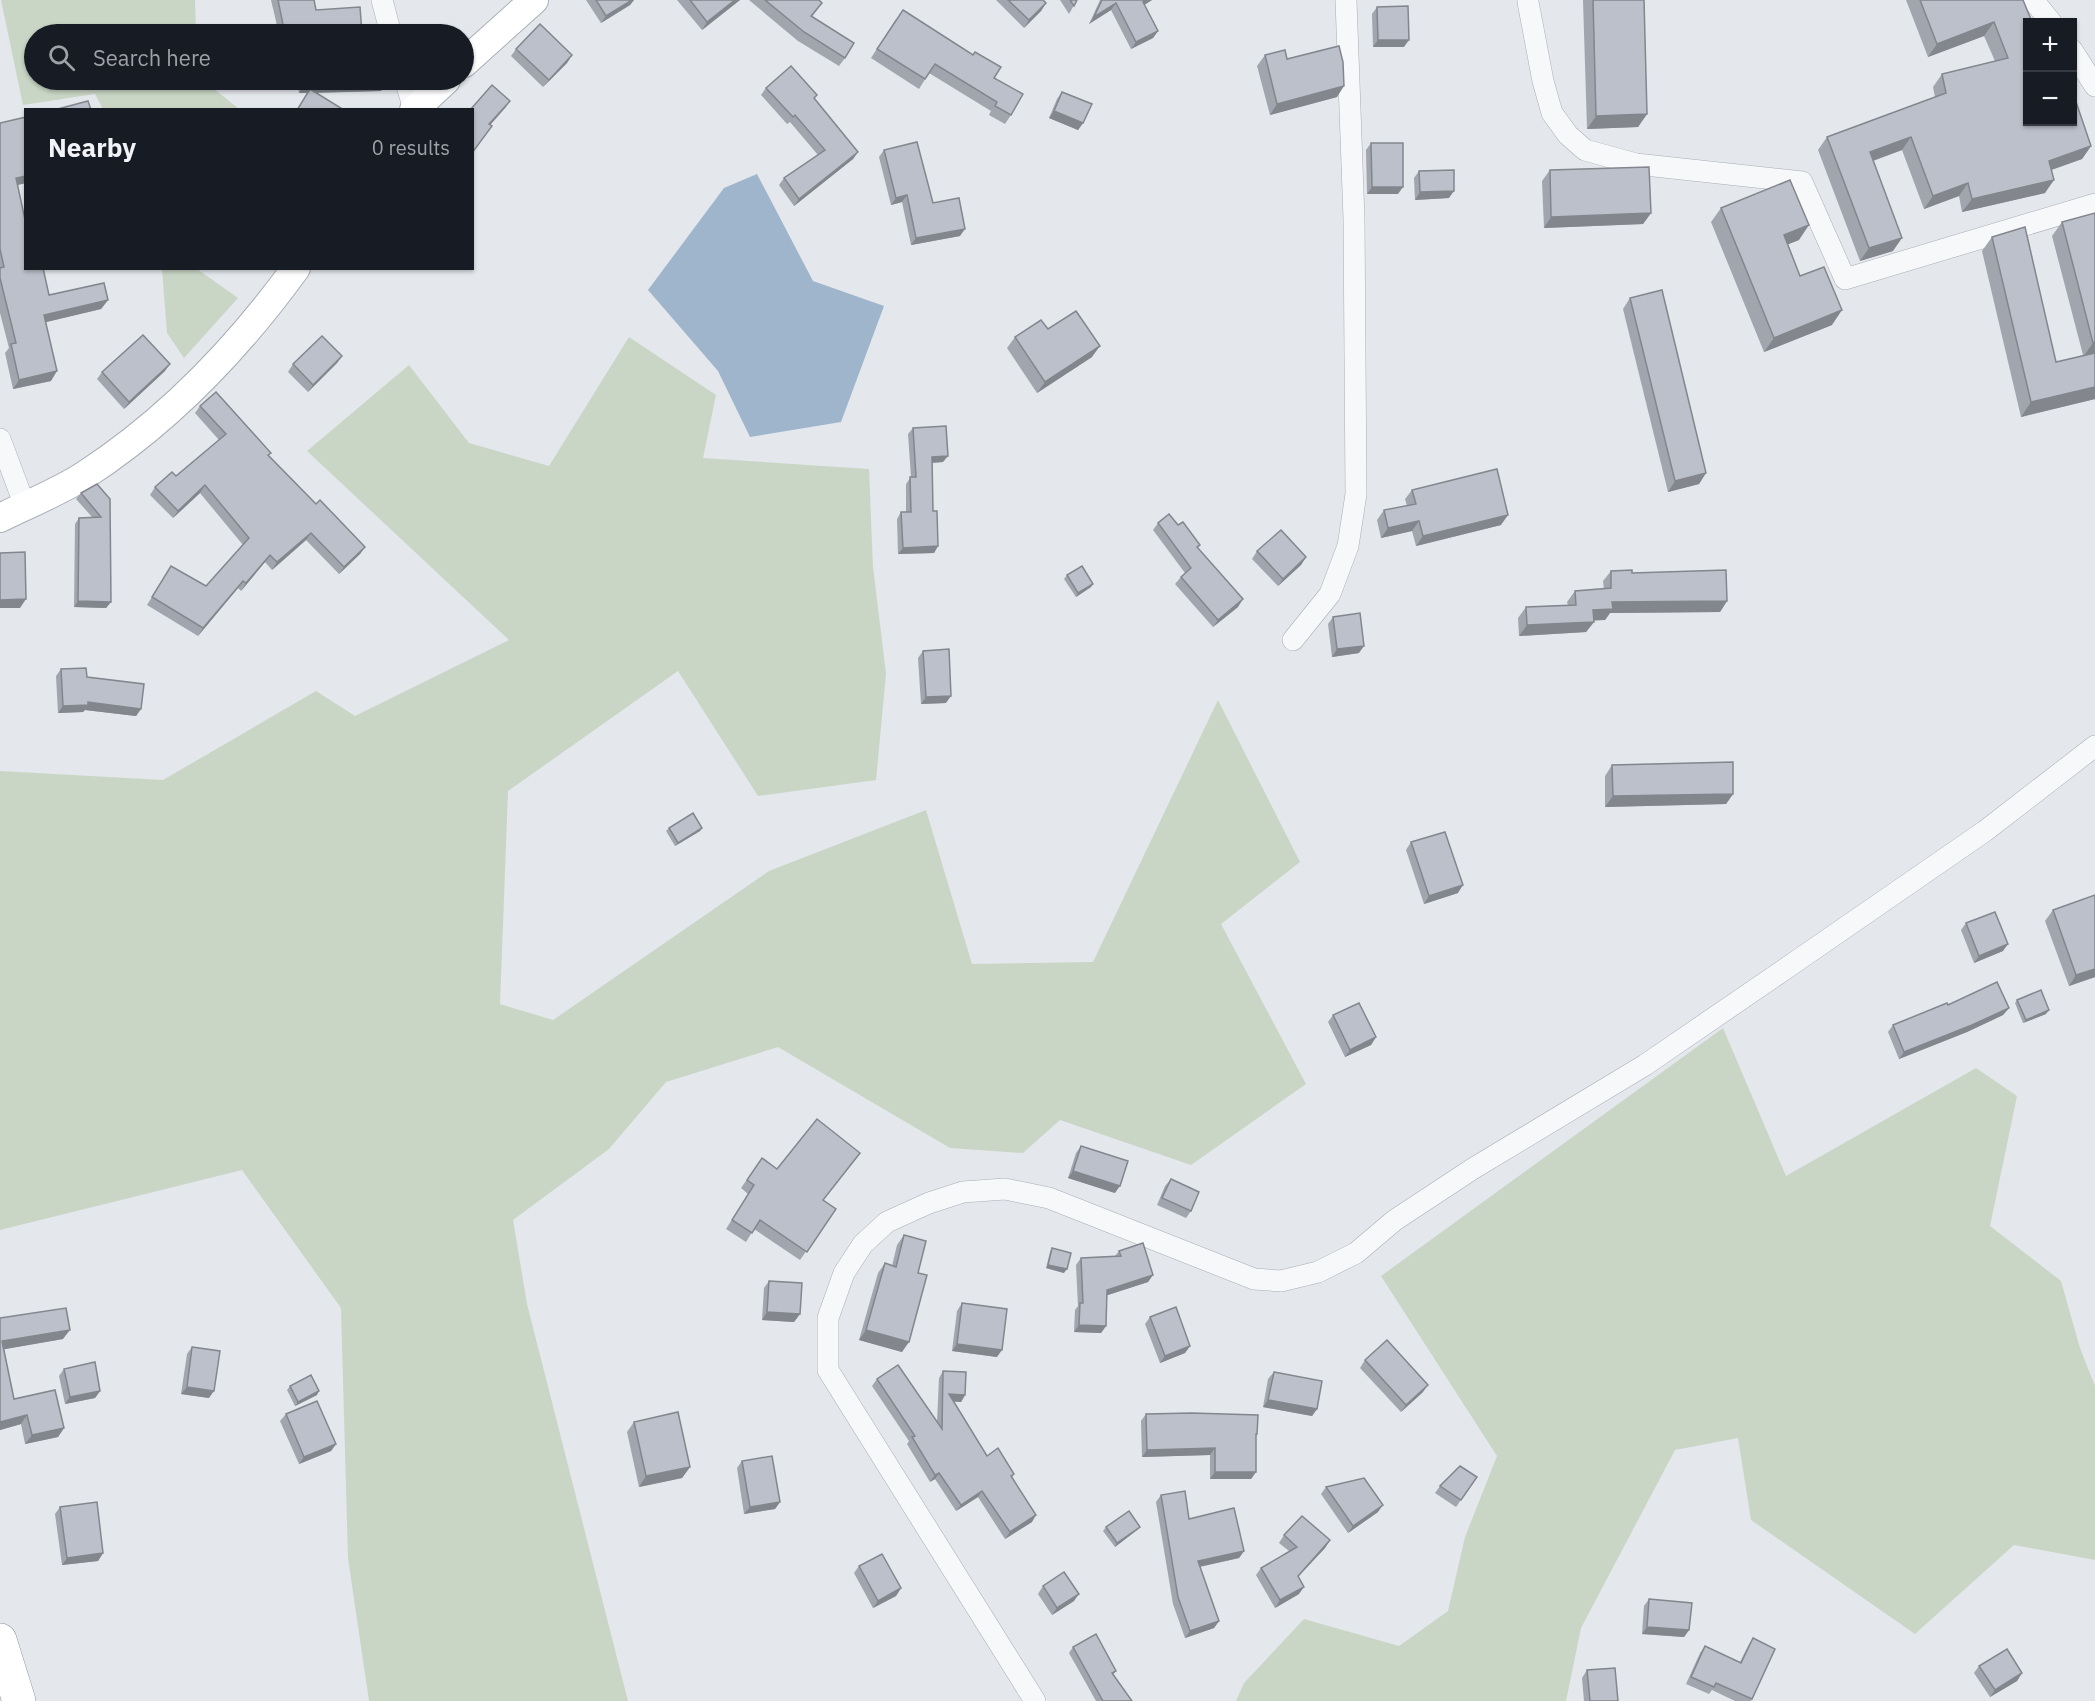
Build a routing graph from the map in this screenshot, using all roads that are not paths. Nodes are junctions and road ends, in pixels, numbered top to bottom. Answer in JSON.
{"nodes":[{"id":1,"x":382,"y":0,"type":"edge"},
{"id":2,"x":534,"y":0,"type":"edge"},
{"id":3,"x":1346,"y":0,"type":"edge"},
{"id":4,"x":2033,"y":0,"type":"edge"},
{"id":5,"x":1526,"y":1,"type":"edge"},
{"id":6,"x":2048,"y":18,"type":"edge"},
{"id":7,"x":388,"y":24,"type":"edge"},
{"id":8,"x":474,"y":54,"type":"edge"},
{"id":9,"x":2077,"y":57,"type":"edge"},
{"id":10,"x":2095,"y":86,"type":"edge"},
{"id":11,"x":408,"y":90,"type":"edge"},
{"id":12,"x":435,"y":90,"type":"edge"},
{"id":13,"x":414,"y":108,"type":"edge"},
{"id":14,"x":415,"y":108,"type":"edge"},
{"id":15,"x":2095,"y":204,"type":"edge"},
{"id":16,"x":295,"y":270,"type":"edge"},
{"id":17,"x":0,"y":439,"type":"edge"},
{"id":18,"x":12,"y":512,"type":"edge"},
{"id":19,"x":1293,"y":640,"type":"dead end"},
{"id":20,"x":2095,"y":746,"type":"edge"},
{"id":21,"x":0,"y":1640,"type":"edge"},
{"id":22,"x":19,"y":1701,"type":"edge"},
{"id":23,"x":1035,"y":1701,"type":"edge"}],
"edges":[{"from":1,"to":7,"type":"street"},
{"from":2,"to":8,"type":"street"},
{"from":3,"to":19,"type":"street"},
{"from":4,"to":6,"type":"street"},
{"from":5,"to":15,"type":"street"},
{"from":9,"to":10,"type":"street"},
{"from":11,"to":13,"type":"street"},
{"from":12,"to":14,"type":"street"},
{"from":16,"to":18,"type":"street"},
{"from":17,"to":18,"type":"street"},
{"from":20,"to":23,"type":"street"},
{"from":21,"to":22,"type":"highway"}]}
